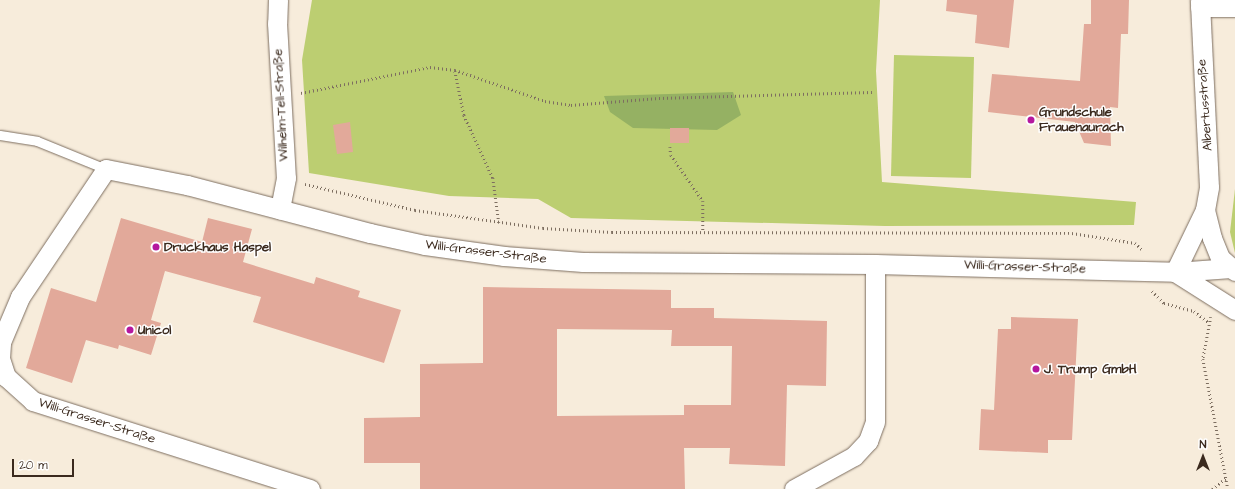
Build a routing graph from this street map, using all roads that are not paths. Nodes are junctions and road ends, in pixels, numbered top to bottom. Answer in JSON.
{"nodes":[{"id":1,"x":278,"y":0,"type":"edge"},
{"id":2,"x":1200,"y":3,"type":"edge"},
{"id":3,"x":1235,"y":7,"type":"edge"},
{"id":4,"x":0,"y":135,"type":"edge"},
{"id":5,"x":106,"y":169,"type":"junction"},
{"id":6,"x":280,"y":209,"type":"junction"},
{"id":7,"x":1205,"y":210,"type":"junction"},
{"id":8,"x":875,"y":264,"type":"junction"},
{"id":9,"x":1233,"y":270,"type":"edge"},
{"id":10,"x":1175,"y":272,"type":"junction"},
{"id":11,"x":1235,"y":310,"type":"edge"},
{"id":12,"x":0,"y":358,"type":"edge"},
{"id":13,"x":310,"y":489,"type":"edge"},
{"id":14,"x":794,"y":489,"type":"edge"}],
"edges":[{"from":1,"to":6,"type":"street","name":"Wilhelm-Tell-Straße"},
{"from":2,"to":3,"type":"street"},
{"from":2,"to":7,"type":"street","name":"Albertusstraße"},
{"from":4,"to":5,"type":"lane","name":"Willi-Grasser-Straße"},
{"from":5,"to":6,"type":"street","name":"Willi-Grasser-Straße"},
{"from":5,"to":12,"type":"street","name":"Willi-Grasser-Straße"},
{"from":6,"to":8,"type":"street","name":"Willi-Grasser-Straße"},
{"from":7,"to":9,"type":"street","name":"Albertusstraße"},
{"from":7,"to":10,"type":"street","name":"Albertusstraße"},
{"from":8,"to":10,"type":"street","name":"Willi-Grasser-Straße"},
{"from":8,"to":14,"type":"street"},
{"from":9,"to":10,"type":"street","name":"Willi-Grasser-Straße"},
{"from":10,"to":11,"type":"street","name":"Willi-Grasser-Straße"},
{"from":12,"to":13,"type":"street","name":"Willi-Grasser-Straße"}]}
